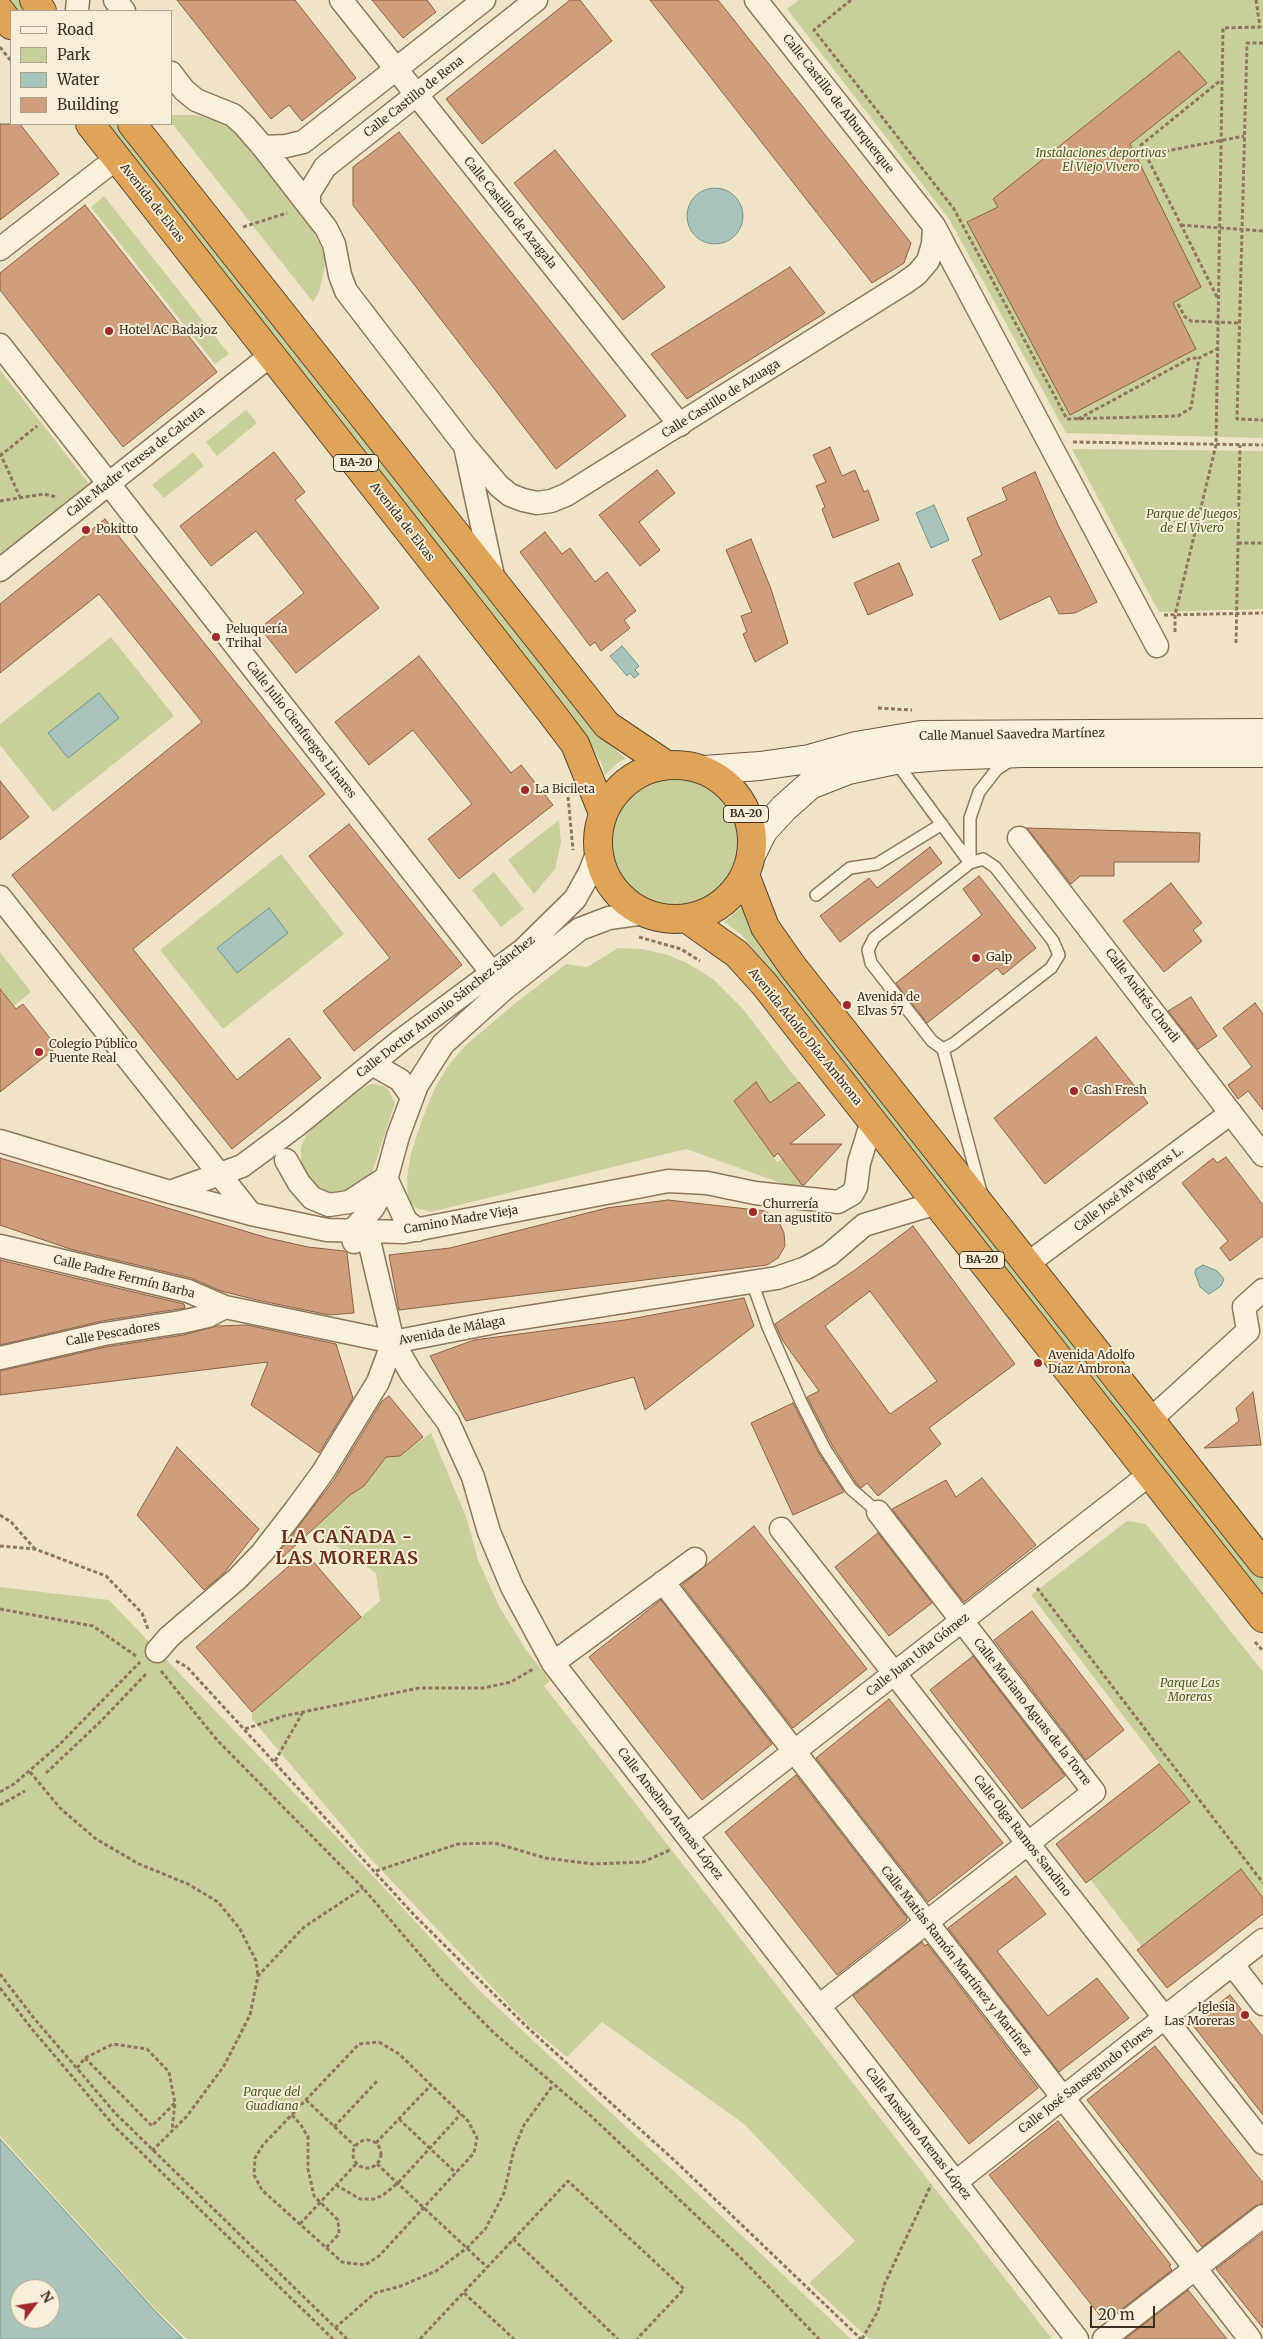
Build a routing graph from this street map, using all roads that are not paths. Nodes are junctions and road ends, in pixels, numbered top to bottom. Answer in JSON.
{"nodes":[{"id":1,"x":115,"y":0,"type":"edge"},
{"id":2,"x":341,"y":0,"type":"edge"},
{"id":3,"x":484,"y":0,"type":"edge"},
{"id":4,"x":536,"y":0,"type":"edge"},
{"id":5,"x":761,"y":2,"type":"edge"},
{"id":6,"x":123,"y":10,"type":"edge"},
{"id":7,"x":0,"y":11,"type":"edge"},
{"id":8,"x":10,"y":24,"type":"edge"},
{"id":9,"x":395,"y":70,"type":"junction"},
{"id":10,"x":172,"y":74,"type":"edge"},
{"id":11,"x":416,"y":95,"type":"junction"},
{"id":12,"x":91,"y":125,"type":"edge"},
{"id":13,"x":133,"y":125,"type":"edge"},
{"id":14,"x":263,"y":147,"type":"junction"},
{"id":15,"x":117,"y":158,"type":"junction"},
{"id":16,"x":309,"y":206,"type":"junction"},
{"id":17,"x":934,"y":226,"type":"junction"},
{"id":18,"x":0,"y":249,"type":"edge"},
{"id":19,"x":0,"y":345,"type":"edge"},
{"id":20,"x":271,"y":355,"type":"junction"},
{"id":21,"x":680,"y":425,"type":"junction"},
{"id":22,"x":465,"y":446,"type":"junction"},
{"id":23,"x":109,"y":484,"type":"junction"},
{"id":24,"x":0,"y":570,"type":"edge"},
{"id":25,"x":494,"y":582,"type":"junction"},
{"id":26,"x":1166,"y":642,"type":"road end"},
{"id":27,"x":1263,"y":733,"type":"edge"},
{"id":28,"x":1022,"y":753,"type":"junction"},
{"id":29,"x":1263,"y":753,"type":"edge"},
{"id":30,"x":895,"y":760,"type":"junction"},
{"id":31,"x":666,"y":764,"type":"junction"},
{"id":32,"x":704,"y":770,"type":"junction"},
{"id":33,"x":603,"y":812,"type":"junction"},
{"id":34,"x":942,"y":824,"type":"junction"},
{"id":35,"x":1019,"y":838,"type":"dead end"},
{"id":36,"x":598,"y":851,"type":"junction"},
{"id":37,"x":970,"y":863,"type":"junction"},
{"id":38,"x":748,"y":865,"type":"junction"},
{"id":39,"x":816,"y":895,"type":"dead end"},
{"id":40,"x":0,"y":897,"type":"edge"},
{"id":41,"x":686,"y":918,"type":"junction"},
{"id":42,"x":639,"y":924,"type":"junction"},
{"id":43,"x":492,"y":973,"type":"junction"},
{"id":44,"x":943,"y":1048,"type":"junction"},
{"id":45,"x":372,"y":1064,"type":"junction"},
{"id":46,"x":412,"y":1097,"type":"junction"},
{"id":47,"x":1231,"y":1113,"type":"junction"},
{"id":48,"x":872,"y":1121,"type":"junction"},
{"id":49,"x":296,"y":1126,"type":"junction"},
{"id":50,"x":0,"y":1141,"type":"edge"},
{"id":51,"x":1263,"y":1155,"type":"edge"},
{"id":52,"x":286,"y":1160,"type":"junction"},
{"id":53,"x":219,"y":1175,"type":"junction"},
{"id":54,"x":386,"y":1178,"type":"junction"},
{"id":55,"x":856,"y":1187,"type":"junction"},
{"id":56,"x":170,"y":1192,"type":"junction"},
{"id":57,"x":838,"y":1202,"type":"junction"},
{"id":58,"x":937,"y":1203,"type":"junction"},
{"id":59,"x":251,"y":1214,"type":"junction"},
{"id":60,"x":987,"y":1214,"type":"junction"},
{"id":61,"x":876,"y":1220,"type":"junction"},
{"id":62,"x":308,"y":1226,"type":"junction"},
{"id":63,"x":418,"y":1230,"type":"junction"},
{"id":64,"x":856,"y":1230,"type":"junction"},
{"id":65,"x":359,"y":1232,"type":"junction"},
{"id":66,"x":0,"y":1246,"type":"edge"},
{"id":67,"x":1027,"y":1264,"type":"junction"},
{"id":68,"x":752,"y":1282,"type":"junction"},
{"id":69,"x":1263,"y":1290,"type":"edge"},
{"id":70,"x":225,"y":1307,"type":"junction"},
{"id":71,"x":1255,"y":1330,"type":"edge"},
{"id":72,"x":387,"y":1340,"type":"junction"},
{"id":73,"x":0,"y":1358,"type":"edge"},
{"id":74,"x":1150,"y":1420,"type":"junction"},
{"id":75,"x":1150,"y":1474,"type":"junction"},
{"id":76,"x":878,"y":1512,"type":"joint"},
{"id":77,"x":781,"y":1529,"type":"dead end"},
{"id":78,"x":695,"y":1559,"type":"dead end"},
{"id":79,"x":1263,"y":1564,"type":"edge"},
{"id":80,"x":662,"y":1582,"type":"junction"},
{"id":81,"x":1263,"y":1618,"type":"edge"},
{"id":82,"x":962,"y":1621,"type":"junction"},
{"id":83,"x":150,"y":1660,"type":"road end"},
{"id":84,"x":553,"y":1663,"type":"junction"},
{"id":85,"x":894,"y":1673,"type":"junction"},
{"id":86,"x":794,"y":1752,"type":"junction"},
{"id":87,"x":686,"y":1835,"type":"junction"},
{"id":88,"x":1028,"y":1844,"type":"junction"},
{"id":89,"x":926,"y":1922,"type":"junction"},
{"id":90,"x":1263,"y":1940,"type":"edge"},
{"id":91,"x":1232,"y":1964,"type":"junction"},
{"id":92,"x":1263,"y":2004,"type":"edge"},
{"id":93,"x":819,"y":2006,"type":"junction"},
{"id":94,"x":1164,"y":2017,"type":"junction"},
{"id":95,"x":1063,"y":2098,"type":"junction"},
{"id":96,"x":1263,"y":2143,"type":"edge"},
{"id":97,"x":951,"y":2175,"type":"junction"},
{"id":98,"x":1263,"y":2216,"type":"edge"},
{"id":99,"x":1195,"y":2268,"type":"junction"},
{"id":100,"x":1077,"y":2339,"type":"edge"},
{"id":101,"x":1104,"y":2339,"type":"edge"},
{"id":102,"x":1250,"y":2339,"type":"edge"}],
"edges":[{"from":1,"to":6,"type":"street"},
{"from":2,"to":9,"type":"street","name":"Calle Castillo de Azagala"},
{"from":3,"to":9,"type":"street"},
{"from":4,"to":11,"type":"street","name":"Calle Castillo de Rena"},
{"from":5,"to":17,"type":"street","name":"Calle Castillo de Alburquerque"},
{"from":7,"to":8,"type":"highway"},
{"from":9,"to":11,"type":"street","name":"Calle Castillo de Azagala"},
{"from":9,"to":14,"type":"street"},
{"from":10,"to":14,"type":"street"},
{"from":11,"to":16,"type":"street","name":"Calle Castillo de Rena"},
{"from":11,"to":21,"type":"street","name":"Calle Castillo de Azagala"},
{"from":12,"to":15,"type":"highway","name":"Avenida de Elvas","number":"BA-20"},
{"from":13,"to":25,"type":"highway","number":"BA-20"},
{"from":14,"to":16,"type":"street"},
{"from":15,"to":18,"type":"street"},
{"from":15,"to":20,"type":"highway","name":"Avenida de Elvas","number":"BA-20"},
{"from":16,"to":22,"type":"street"},
{"from":17,"to":21,"type":"street","name":"Calle Castillo de Azuaga"},
{"from":17,"to":26,"type":"street"},
{"from":19,"to":23,"type":"street","name":"Calle Julio Cienfuegos Linares"},
{"from":20,"to":23,"type":"street","name":"Calle Madre Teresa de Calcuta"},
{"from":20,"to":33,"type":"highway","name":"Avenida de Elvas","number":"BA-20"},
{"from":21,"to":22,"type":"street","name":"Calle Castillo de Azuaga"},
{"from":22,"to":25,"type":"street"},
{"from":23,"to":24,"type":"street","name":"Calle Madre Teresa de Calcuta"},
{"from":23,"to":43,"type":"street","name":"Calle Julio Cienfuegos Linares"},
{"from":25,"to":31,"type":"highway","number":"BA-20"},
{"from":27,"to":32,"type":"main road","name":"Calle Manuel Saavedra Martínez"},
{"from":28,"to":29,"type":"main road","name":"Calle Manuel Saavedra Martínez"},
{"from":28,"to":30,"type":"main road","name":"Calle Manuel Saavedra Martínez"},
{"from":28,"to":37,"type":"lane"},
{"from":30,"to":34,"type":"lane"},
{"from":30,"to":38,"type":"main road","name":"Calle Manuel Saavedra Martínez"},
{"from":31,"to":32,"type":"highway","number":"BA-20"},
{"from":31,"to":33,"type":"highway","number":"BA-20"},
{"from":32,"to":38,"type":"highway","number":"BA-20"},
{"from":33,"to":36,"type":"highway","number":"BA-20"},
{"from":34,"to":37,"type":"lane"},
{"from":34,"to":39,"type":"lane"},
{"from":35,"to":47,"type":"street","name":"Calle Andrés Chordi"},
{"from":36,"to":42,"type":"highway","number":"BA-20"},
{"from":36,"to":43,"type":"street","name":"Calle Doctor Antonio Sánchez Sánchez"},
{"from":37,"to":44,"type":"lane"},
{"from":37,"to":44,"type":"lane"},
{"from":38,"to":41,"type":"highway","number":"BA-20"},
{"from":38,"to":60,"type":"highway","number":"BA-20"},
{"from":40,"to":53,"type":"street"},
{"from":41,"to":42,"type":"highway","number":"BA-20"},
{"from":41,"to":48,"type":"highway","name":"Avenida Adolfo Díaz Ambrona","number":"BA-20"},
{"from":42,"to":46,"type":"street","name":"Calle Doctor Antonio Sánchez Sánchez"},
{"from":43,"to":45,"type":"street","name":"Calle Doctor Antonio Sánchez Sánchez"},
{"from":44,"to":60,"type":"lane"},
{"from":45,"to":46,"type":"street"},
{"from":45,"to":49,"type":"street","name":"Calle Doctor Antonio Sánchez Sánchez"},
{"from":46,"to":54,"type":"street","name":"Calle Doctor Antonio Sánchez Sánchez"},
{"from":47,"to":51,"type":"street","name":"Calle Andrés Chordi"},
{"from":47,"to":67,"type":"street","name":"Calle José Mª Vigeras L."},
{"from":48,"to":55,"type":"street"},
{"from":48,"to":58,"type":"highway","name":"Avenida Adolfo Díaz Ambrona","number":"BA-20"},
{"from":49,"to":52,"type":"street"},
{"from":49,"to":53,"type":"street","name":"Calle Doctor Antonio Sánchez Sánchez"},
{"from":50,"to":56,"type":"street","name":"Camino Madre Vieja"},
{"from":52,"to":54,"type":"street"},
{"from":52,"to":62,"type":"street"},
{"from":53,"to":56,"type":"street","name":"Calle Doctor Antonio Sánchez Sánchez"},
{"from":53,"to":59,"type":"street"},
{"from":54,"to":63,"type":"street"},
{"from":54,"to":65,"type":"street","name":"Calle Doctor Antonio Sánchez Sánchez"},
{"from":55,"to":57,"type":"street"},
{"from":55,"to":61,"type":"street"},
{"from":56,"to":59,"type":"street","name":"Camino Madre Vieja"},
{"from":57,"to":63,"type":"street","name":"Camino Madre Vieja"},
{"from":57,"to":64,"type":"street"},
{"from":58,"to":61,"type":"street","name":"Avenida de Málaga"},
{"from":58,"to":75,"type":"highway","name":"Avenida Adolfo Díaz Ambrona","number":"BA-20"},
{"from":59,"to":62,"type":"street","name":"Camino Madre Vieja"},
{"from":60,"to":67,"type":"highway","number":"BA-20"},
{"from":61,"to":64,"type":"street","name":"Avenida de Málaga"},
{"from":62,"to":65,"type":"street","name":"Camino Madre Vieja"},
{"from":63,"to":65,"type":"street","name":"Camino Madre Vieja"},
{"from":64,"to":68,"type":"street","name":"Avenida de Málaga"},
{"from":65,"to":72,"type":"street","name":"Calle Anselmo Arenas López"},
{"from":66,"to":70,"type":"street","name":"Calle Padre Fermín Barba"},
{"from":67,"to":74,"type":"highway","number":"BA-20"},
{"from":68,"to":72,"type":"street","name":"Avenida de Málaga"},
{"from":68,"to":76,"type":"lane"},
{"from":69,"to":71,"type":"street"},
{"from":70,"to":72,"type":"street","name":"Calle Padre Fermín Barba"},
{"from":70,"to":73,"type":"street","name":"Calle Pescadores"},
{"from":71,"to":74,"type":"street"},
{"from":72,"to":83,"type":"street","name":"Avenida de Málaga"},
{"from":72,"to":84,"type":"street","name":"Calle Anselmo Arenas López"},
{"from":74,"to":79,"type":"highway","number":"BA-20"},
{"from":75,"to":81,"type":"highway","name":"Avenida Adolfo Díaz Ambrona","number":"BA-20"},
{"from":75,"to":82,"type":"street","name":"Calle Juan Uña Gómez"},
{"from":76,"to":82,"type":"street","name":"Calle Mariano Aguas de la Torre"},
{"from":77,"to":85,"type":"street","name":"Calle Olga Ramos Sandino"},
{"from":78,"to":80,"type":"street"},
{"from":80,"to":84,"type":"street"},
{"from":80,"to":86,"type":"street","name":"Calle Matías Ramón Martínez y Martínez"},
{"from":82,"to":85,"type":"street","name":"Calle Juan Uña Gómez"},
{"from":82,"to":88,"type":"street","name":"Calle Mariano Aguas de la Torre"},
{"from":84,"to":87,"type":"street","name":"Calle Anselmo Arenas López"},
{"from":85,"to":86,"type":"street","name":"Calle Juan Uña Gómez"},
{"from":85,"to":88,"type":"street","name":"Calle Olga Ramos Sandino"},
{"from":86,"to":87,"type":"street","name":"Calle Juan Uña Gómez"},
{"from":86,"to":89,"type":"street","name":"Calle Matías Ramón Martínez y Martínez"},
{"from":87,"to":93,"type":"street","name":"Calle Anselmo Arenas López"},
{"from":88,"to":89,"type":"street"},
{"from":88,"to":94,"type":"street","name":"Calle Olga Ramos Sandino"},
{"from":89,"to":93,"type":"street"},
{"from":89,"to":95,"type":"street","name":"Calle Matías Ramón Martínez y Martínez"},
{"from":90,"to":91,"type":"street","name":"Calle José Sansegundo Flores"},
{"from":91,"to":92,"type":"street"},
{"from":91,"to":94,"type":"street","name":"Calle José Sansegundo Flores"},
{"from":93,"to":97,"type":"street","name":"Calle Anselmo Arenas López"},
{"from":94,"to":95,"type":"street","name":"Calle José Sansegundo Flores"},
{"from":94,"to":96,"type":"street","name":"Calle Olga Ramos Sandino"},
{"from":95,"to":97,"type":"street","name":"Calle José Sansegundo Flores"},
{"from":95,"to":99,"type":"street","name":"Calle Matías Ramón Martínez y Martínez"},
{"from":97,"to":100,"type":"street","name":"Calle Anselmo Arenas López"},
{"from":98,"to":99,"type":"street"},
{"from":99,"to":101,"type":"street"},
{"from":99,"to":102,"type":"street","name":"Calle Matías Ramón Martínez y Martínez"}]}
